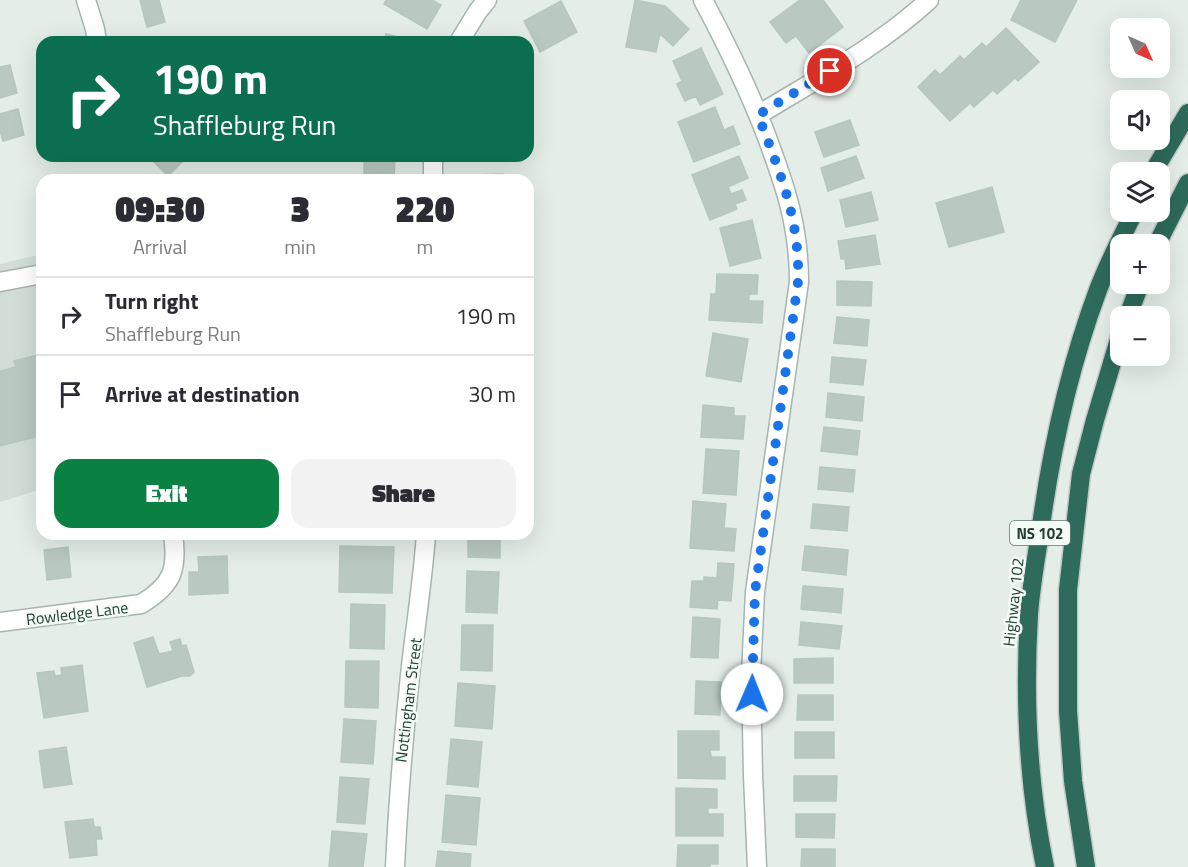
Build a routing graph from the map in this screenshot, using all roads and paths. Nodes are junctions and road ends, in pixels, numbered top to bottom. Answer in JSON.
{"nodes":[{"id":1,"x":86,"y":0,"type":"edge"},
{"id":2,"x":488,"y":0,"type":"edge"},
{"id":3,"x":703,"y":0,"type":"edge"},
{"id":4,"x":929,"y":0,"type":"edge"},
{"id":5,"x":96,"y":36,"type":"edge"},
{"id":6,"x":463,"y":36,"type":"edge"},
{"id":7,"x":1188,"y":113,"type":"edge"},
{"id":8,"x":758,"y":115,"type":"junction"},
{"id":9,"x":1159,"y":162,"type":"edge"},
{"id":10,"x":1188,"y":183,"type":"edge"},
{"id":11,"x":1129,"y":222,"type":"edge"},
{"id":12,"x":1162,"y":234,"type":"edge"},
{"id":13,"x":36,"y":275,"type":"edge"},
{"id":14,"x":0,"y":282,"type":"edge"},
{"id":15,"x":1111,"y":366,"type":"edge"},
{"id":16,"x":174,"y":540,"type":"edge"},
{"id":17,"x":426,"y":540,"type":"edge"},
{"id":18,"x":0,"y":622,"type":"edge"},
{"id":19,"x":394,"y":867,"type":"edge"},
{"id":20,"x":757,"y":867,"type":"edge"},
{"id":21,"x":1045,"y":867,"type":"edge"},
{"id":22,"x":1086,"y":867,"type":"edge"}],
"edges":[{"from":1,"to":5,"type":"street"},
{"from":2,"to":6,"type":"street"},
{"from":3,"to":8,"type":"street"},
{"from":4,"to":8,"type":"street"},
{"from":7,"to":9,"type":"highway"},
{"from":8,"to":20,"type":"street"},
{"from":10,"to":12,"type":"highway"},
{"from":11,"to":21,"type":"highway","name":"Highway 102","number":"NS 102"},
{"from":13,"to":14,"type":"street"},
{"from":15,"to":22,"type":"highway","number":"NS 102"},
{"from":16,"to":18,"type":"street","name":"Rowledge Lane"},
{"from":17,"to":19,"type":"street","name":"Nottingham Street"}]}
